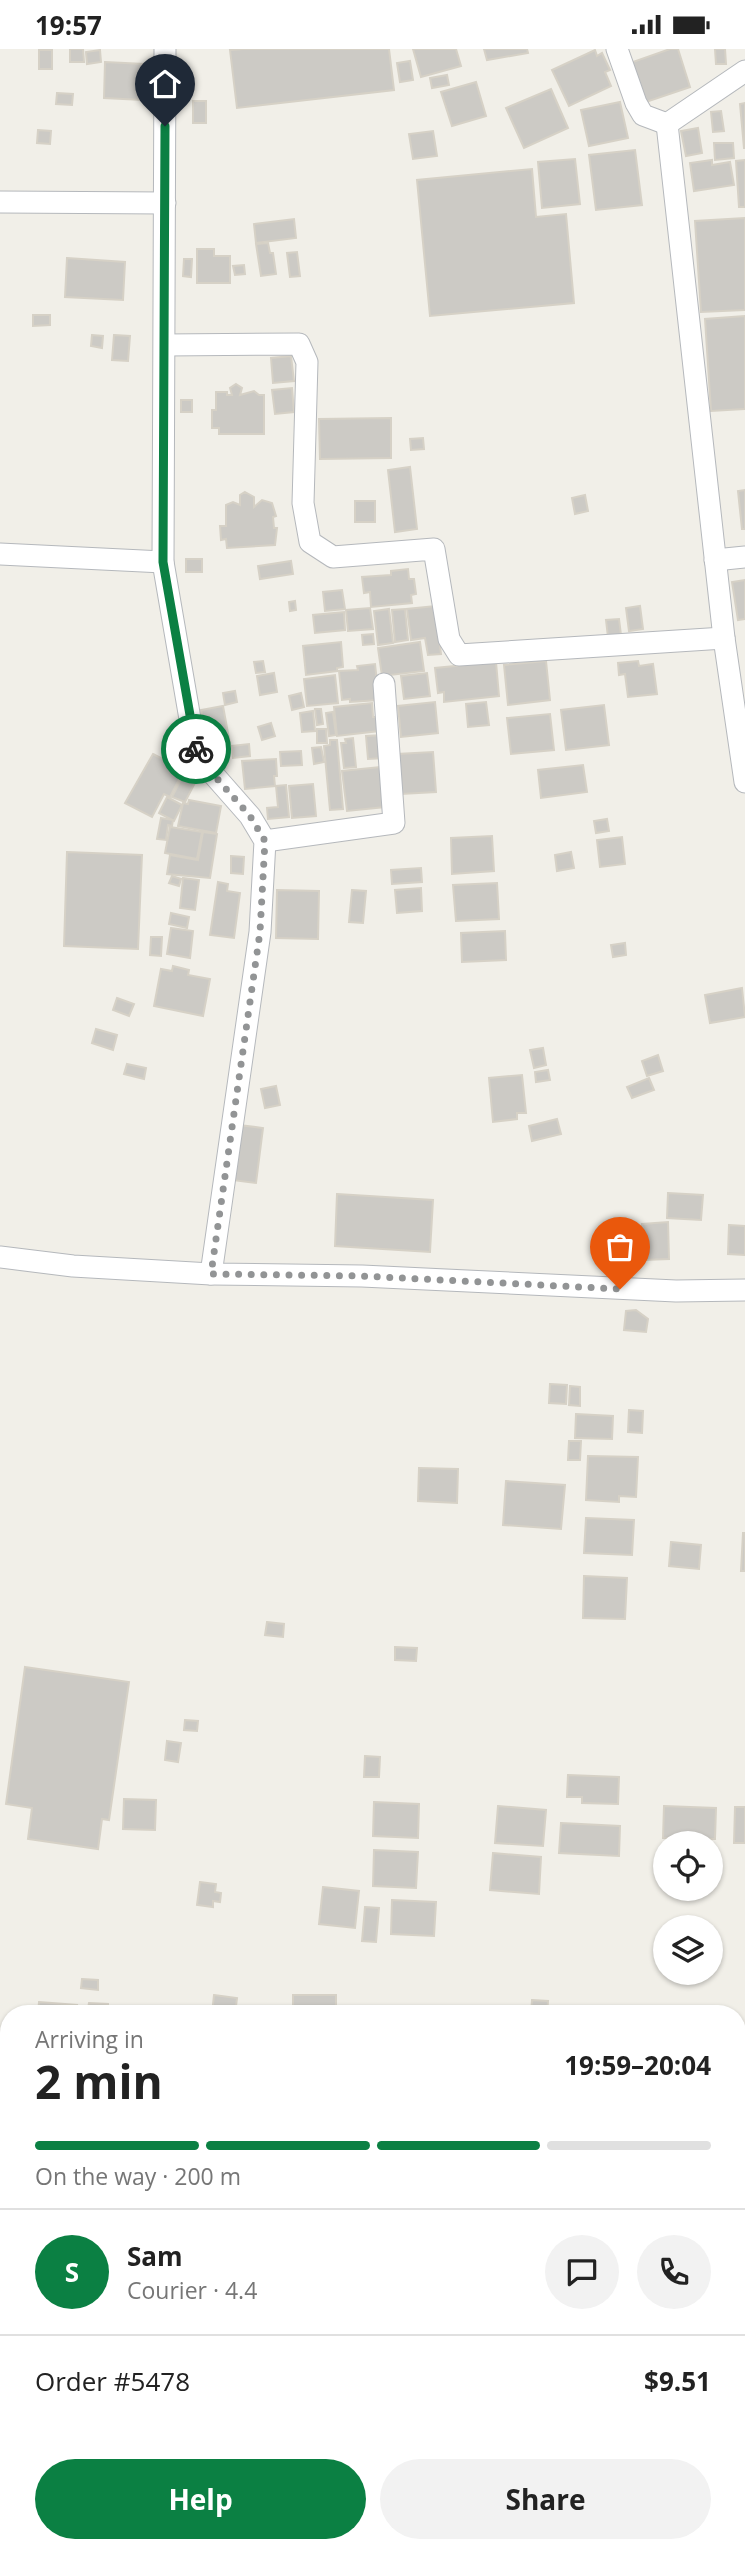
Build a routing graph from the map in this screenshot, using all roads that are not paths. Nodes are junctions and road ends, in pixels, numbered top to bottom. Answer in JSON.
{"nodes":[{"id":1,"x":165,"y":49,"type":"edge"},
{"id":2,"x":617,"y":49,"type":"edge"},
{"id":3,"x":745,"y":71,"type":"edge"},
{"id":4,"x":667,"y":124,"type":"junction"},
{"id":5,"x":0,"y":202,"type":"edge"},
{"id":6,"x":165,"y":203,"type":"junction"},
{"id":7,"x":165,"y":345,"type":"junction"},
{"id":8,"x":0,"y":554,"type":"edge"},
{"id":9,"x":745,"y":557,"type":"edge"},
{"id":10,"x":715,"y":560,"type":"junction"},
{"id":11,"x":163,"y":562,"type":"junction"},
{"id":12,"x":724,"y":638,"type":"junction"},
{"id":13,"x":384,"y":684,"type":"dead end"},
{"id":14,"x":745,"y":782,"type":"edge"},
{"id":15,"x":265,"y":841,"type":"junction"},
{"id":16,"x":0,"y":1257,"type":"edge"},
{"id":17,"x":211,"y":1274,"type":"junction"},
{"id":18,"x":745,"y":1290,"type":"edge"}],
"edges":[{"from":1,"to":6,"type":"street"},
{"from":2,"to":4,"type":"street"},
{"from":3,"to":4,"type":"street"},
{"from":4,"to":10,"type":"street"},
{"from":5,"to":6,"type":"street"},
{"from":6,"to":7,"type":"street"},
{"from":7,"to":11,"type":"street"},
{"from":7,"to":12,"type":"street"},
{"from":8,"to":11,"type":"street"},
{"from":9,"to":10,"type":"street"},
{"from":10,"to":12,"type":"street"},
{"from":11,"to":15,"type":"street"},
{"from":12,"to":14,"type":"street"},
{"from":13,"to":15,"type":"street"},
{"from":15,"to":17,"type":"street"},
{"from":16,"to":17,"type":"street"},
{"from":17,"to":18,"type":"street"}]}
